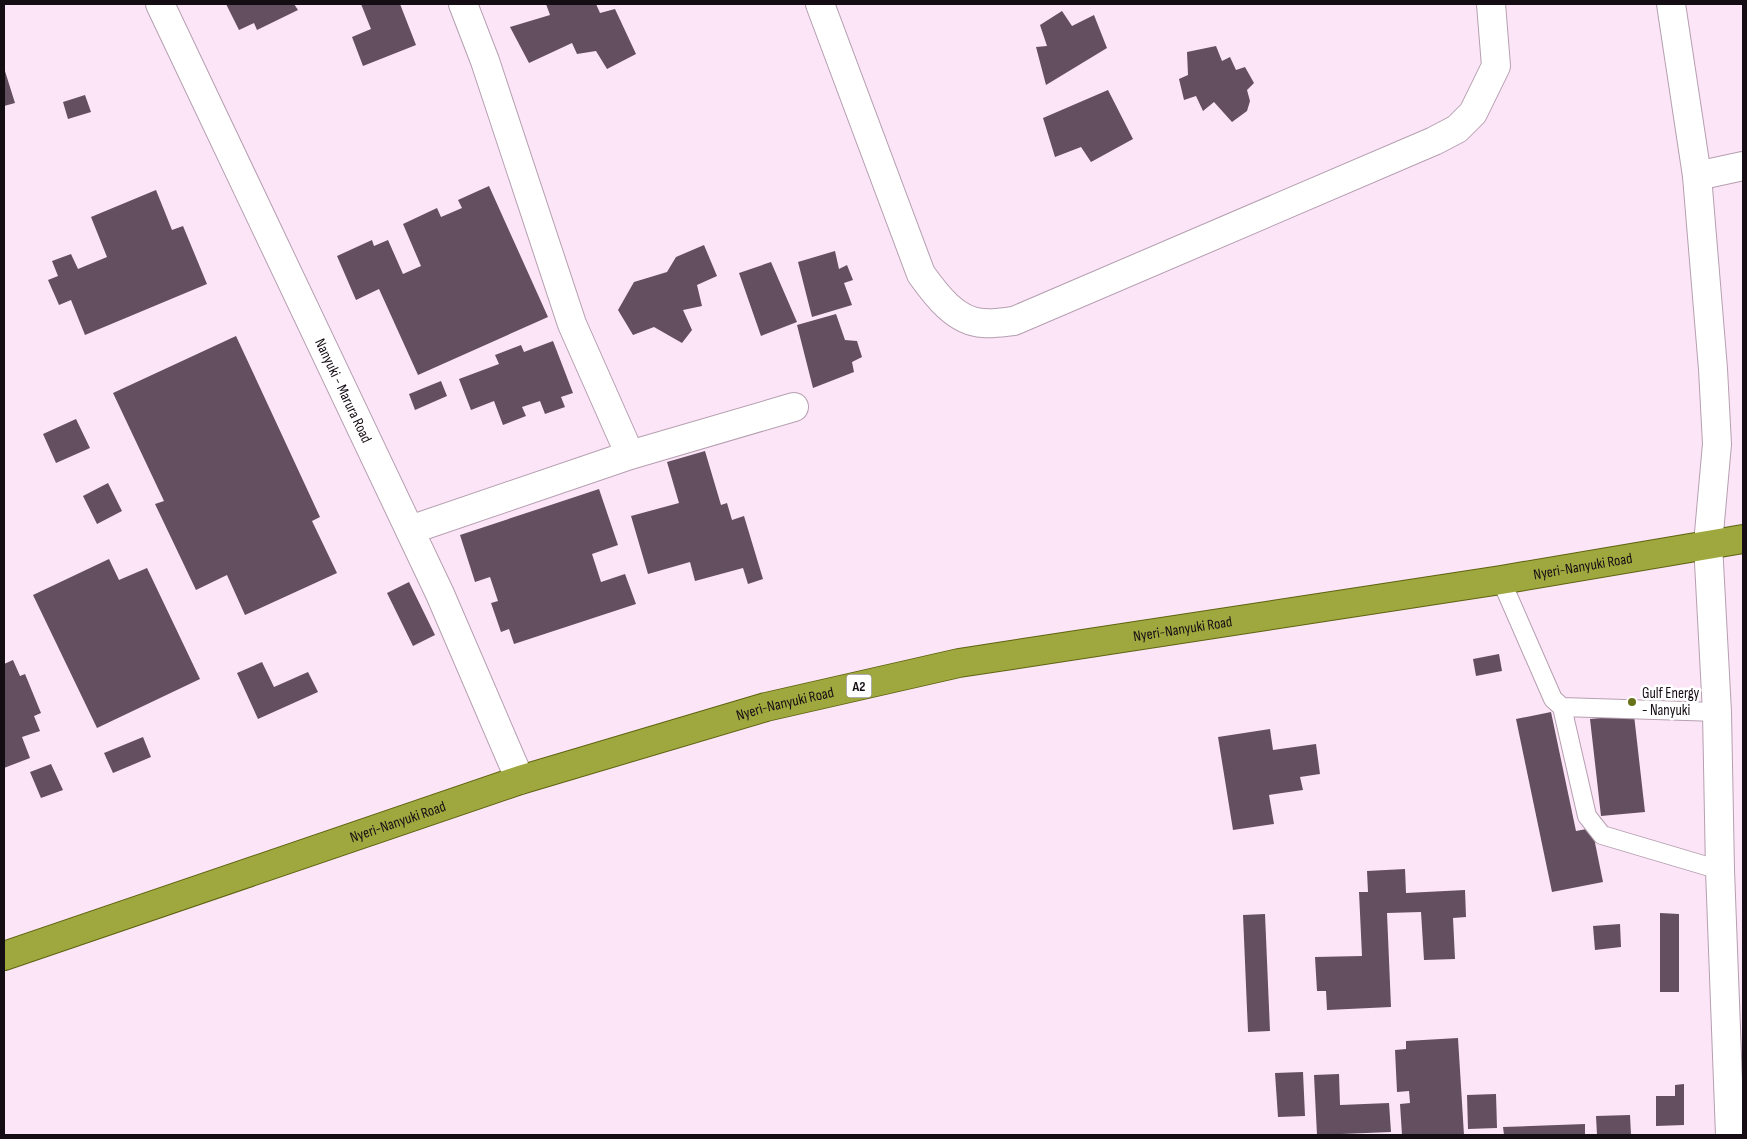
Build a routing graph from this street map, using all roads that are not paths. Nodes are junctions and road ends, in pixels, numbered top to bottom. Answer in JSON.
{"nodes":[{"id":1,"x":160,"y":4,"type":"edge"},
{"id":2,"x":463,"y":4,"type":"edge"},
{"id":3,"x":823,"y":4,"type":"edge"},
{"id":4,"x":1491,"y":4,"type":"edge"},
{"id":5,"x":1671,"y":4,"type":"edge"},
{"id":6,"x":1743,"y":166,"type":"edge"},
{"id":7,"x":1697,"y":176,"type":"junction"},
{"id":8,"x":794,"y":407,"type":"dead end"},
{"id":9,"x":630,"y":455,"type":"junction"},
{"id":10,"x":410,"y":530,"type":"junction"},
{"id":11,"x":1743,"y":539,"type":"edge"},
{"id":12,"x":1708,"y":544,"type":"junction"},
{"id":13,"x":1501,"y":580,"type":"junction"},
{"id":14,"x":1562,"y":707,"type":"junction"},
{"id":15,"x":1718,"y":712,"type":"junction"},
{"id":16,"x":520,"y":780,"type":"junction"},
{"id":17,"x":1720,"y":870,"type":"junction"},
{"id":18,"x":4,"y":956,"type":"edge"},
{"id":19,"x":1730,"y":1135,"type":"edge"}],
"edges":[{"from":1,"to":10,"type":"street","name":"Nanyuki - Marura Road"},
{"from":2,"to":9,"type":"street"},
{"from":3,"to":4,"type":"street"},
{"from":5,"to":7,"type":"street"},
{"from":6,"to":7,"type":"street"},
{"from":7,"to":12,"type":"street"},
{"from":8,"to":9,"type":"street"},
{"from":9,"to":10,"type":"street"},
{"from":10,"to":16,"type":"street","name":"Nanyuki - Marura Road"},
{"from":11,"to":12,"type":"highway","name":"Nyeri-Nanyuki Road","number":"A2"},
{"from":12,"to":13,"type":"highway","name":"Nyeri-Nanyuki Road","number":"A2"},
{"from":12,"to":15,"type":"street"},
{"from":13,"to":14,"type":"lane"},
{"from":13,"to":16,"type":"highway","name":"Nyeri-Nanyuki Road","number":"A2"},
{"from":14,"to":15,"type":"lane"},
{"from":14,"to":17,"type":"lane"},
{"from":15,"to":17,"type":"street"},
{"from":16,"to":18,"type":"highway","name":"Nyeri-Nanyuki Road","number":"A2"},
{"from":17,"to":19,"type":"street"}]}
